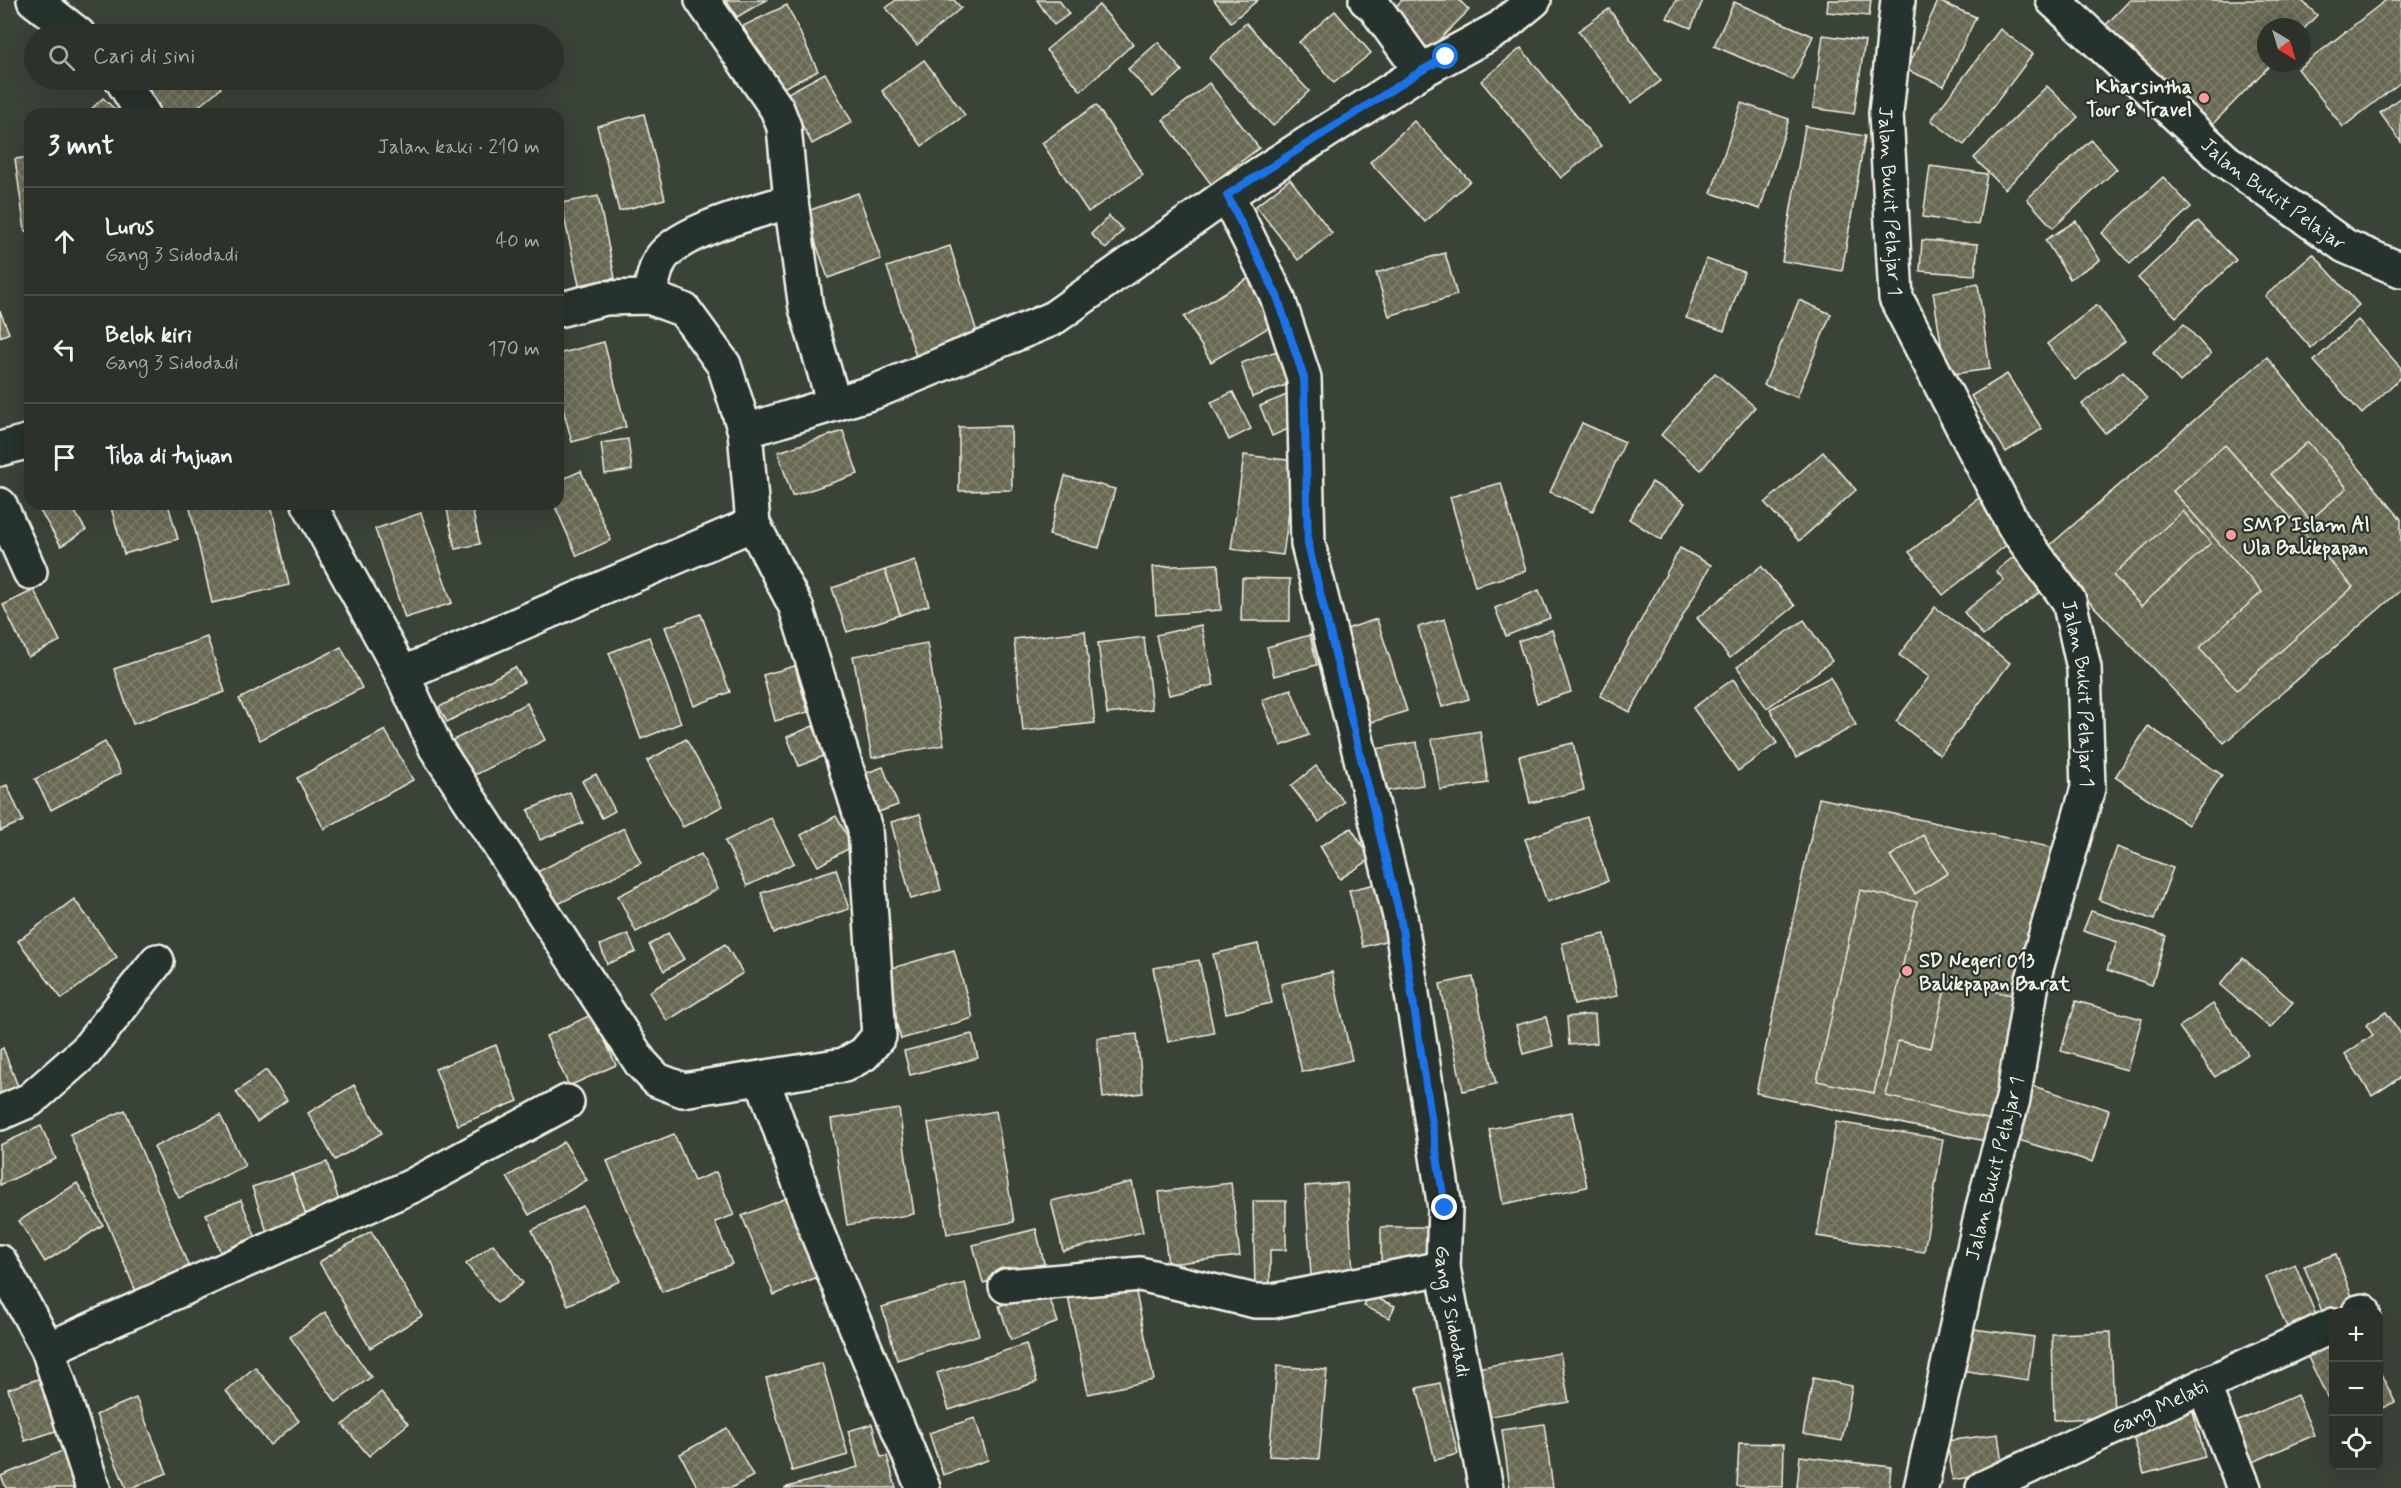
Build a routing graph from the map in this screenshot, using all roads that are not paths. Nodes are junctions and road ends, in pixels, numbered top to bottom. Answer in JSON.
{"nodes":[{"id":1,"x":34,"y":0,"type":"edge"},
{"id":2,"x":702,"y":0,"type":"edge"},
{"id":3,"x":1366,"y":0,"type":"edge"},
{"id":4,"x":1534,"y":0,"type":"edge"},
{"id":5,"x":1898,"y":0,"type":"edge"},
{"id":6,"x":2052,"y":0,"type":"edge"},
{"id":7,"x":65,"y":24,"type":"edge"},
{"id":8,"x":1421,"y":71,"type":"junction"},
{"id":9,"x":128,"y":90,"type":"edge"},
{"id":10,"x":139,"y":108,"type":"edge"},
{"id":11,"x":1227,"y":195,"type":"junction"},
{"id":12,"x":791,"y":201,"type":"junction"},
{"id":13,"x":2401,"y":270,"type":"edge"},
{"id":14,"x":649,"y":297,"type":"junction"},
{"id":15,"x":564,"y":308,"type":"edge"},
{"id":16,"x":834,"y":404,"type":"junction"},
{"id":17,"x":745,"y":431,"type":"junction"},
{"id":18,"x":24,"y":443,"type":"edge"},
{"id":19,"x":0,"y":449,"type":"edge"},
{"id":20,"x":0,"y":505,"type":"edge"},
{"id":21,"x":312,"y":510,"type":"edge"},
{"id":22,"x":753,"y":524,"type":"junction"},
{"id":23,"x":30,"y":572,"type":"dead end"},
{"id":24,"x":402,"y":674,"type":"junction"},
{"id":25,"x":157,"y":961,"type":"dead end"},
{"id":26,"x":762,"y":1078,"type":"junction"},
{"id":27,"x":567,"y":1102,"type":"dead end"},
{"id":28,"x":0,"y":1113,"type":"edge"},
{"id":29,"x":0,"y":1262,"type":"edge"},
{"id":30,"x":1443,"y":1268,"type":"junction"},
{"id":31,"x":1006,"y":1286,"type":"dead end"},
{"id":32,"x":2329,"y":1327,"type":"edge"},
{"id":33,"x":48,"y":1349,"type":"junction"},
{"id":34,"x":2204,"y":1387,"type":"junction"},
{"id":35,"x":93,"y":1488,"type":"edge"},
{"id":36,"x":923,"y":1488,"type":"edge"},
{"id":37,"x":1486,"y":1488,"type":"edge"},
{"id":38,"x":1921,"y":1488,"type":"edge"},
{"id":39,"x":1983,"y":1488,"type":"edge"},
{"id":40,"x":2244,"y":1488,"type":"edge"}],
"edges":[{"from":1,"to":7,"type":"street"},
{"from":2,"to":12,"type":"street"},
{"from":3,"to":8,"type":"street"},
{"from":4,"to":8,"type":"street"},
{"from":5,"to":38,"type":"street","name":"Jalan Bukit Pelajar 1"},
{"from":6,"to":13,"type":"street","name":"Jalan Bukit Pelajar"},
{"from":8,"to":11,"type":"street"},
{"from":9,"to":10,"type":"street"},
{"from":11,"to":16,"type":"street"},
{"from":11,"to":30,"type":"street","name":"Gang 3 Sidodadi"},
{"from":12,"to":14,"type":"street"},
{"from":12,"to":16,"type":"street"},
{"from":14,"to":15,"type":"street"},
{"from":14,"to":17,"type":"street"},
{"from":16,"to":17,"type":"street"},
{"from":17,"to":22,"type":"street"},
{"from":18,"to":19,"type":"street"},
{"from":20,"to":23,"type":"street"},
{"from":21,"to":24,"type":"street"},
{"from":22,"to":24,"type":"street"},
{"from":22,"to":26,"type":"street"},
{"from":24,"to":26,"type":"street"},
{"from":25,"to":28,"type":"street"},
{"from":26,"to":36,"type":"street"},
{"from":27,"to":33,"type":"street"},
{"from":29,"to":33,"type":"street"},
{"from":30,"to":31,"type":"street"},
{"from":30,"to":37,"type":"street","name":"Gang 3 Sidodadi"},
{"from":32,"to":34,"type":"street","name":"Gang Melati"},
{"from":33,"to":35,"type":"street"},
{"from":34,"to":39,"type":"street","name":"Gang Melati"},
{"from":34,"to":40,"type":"street"}]}
